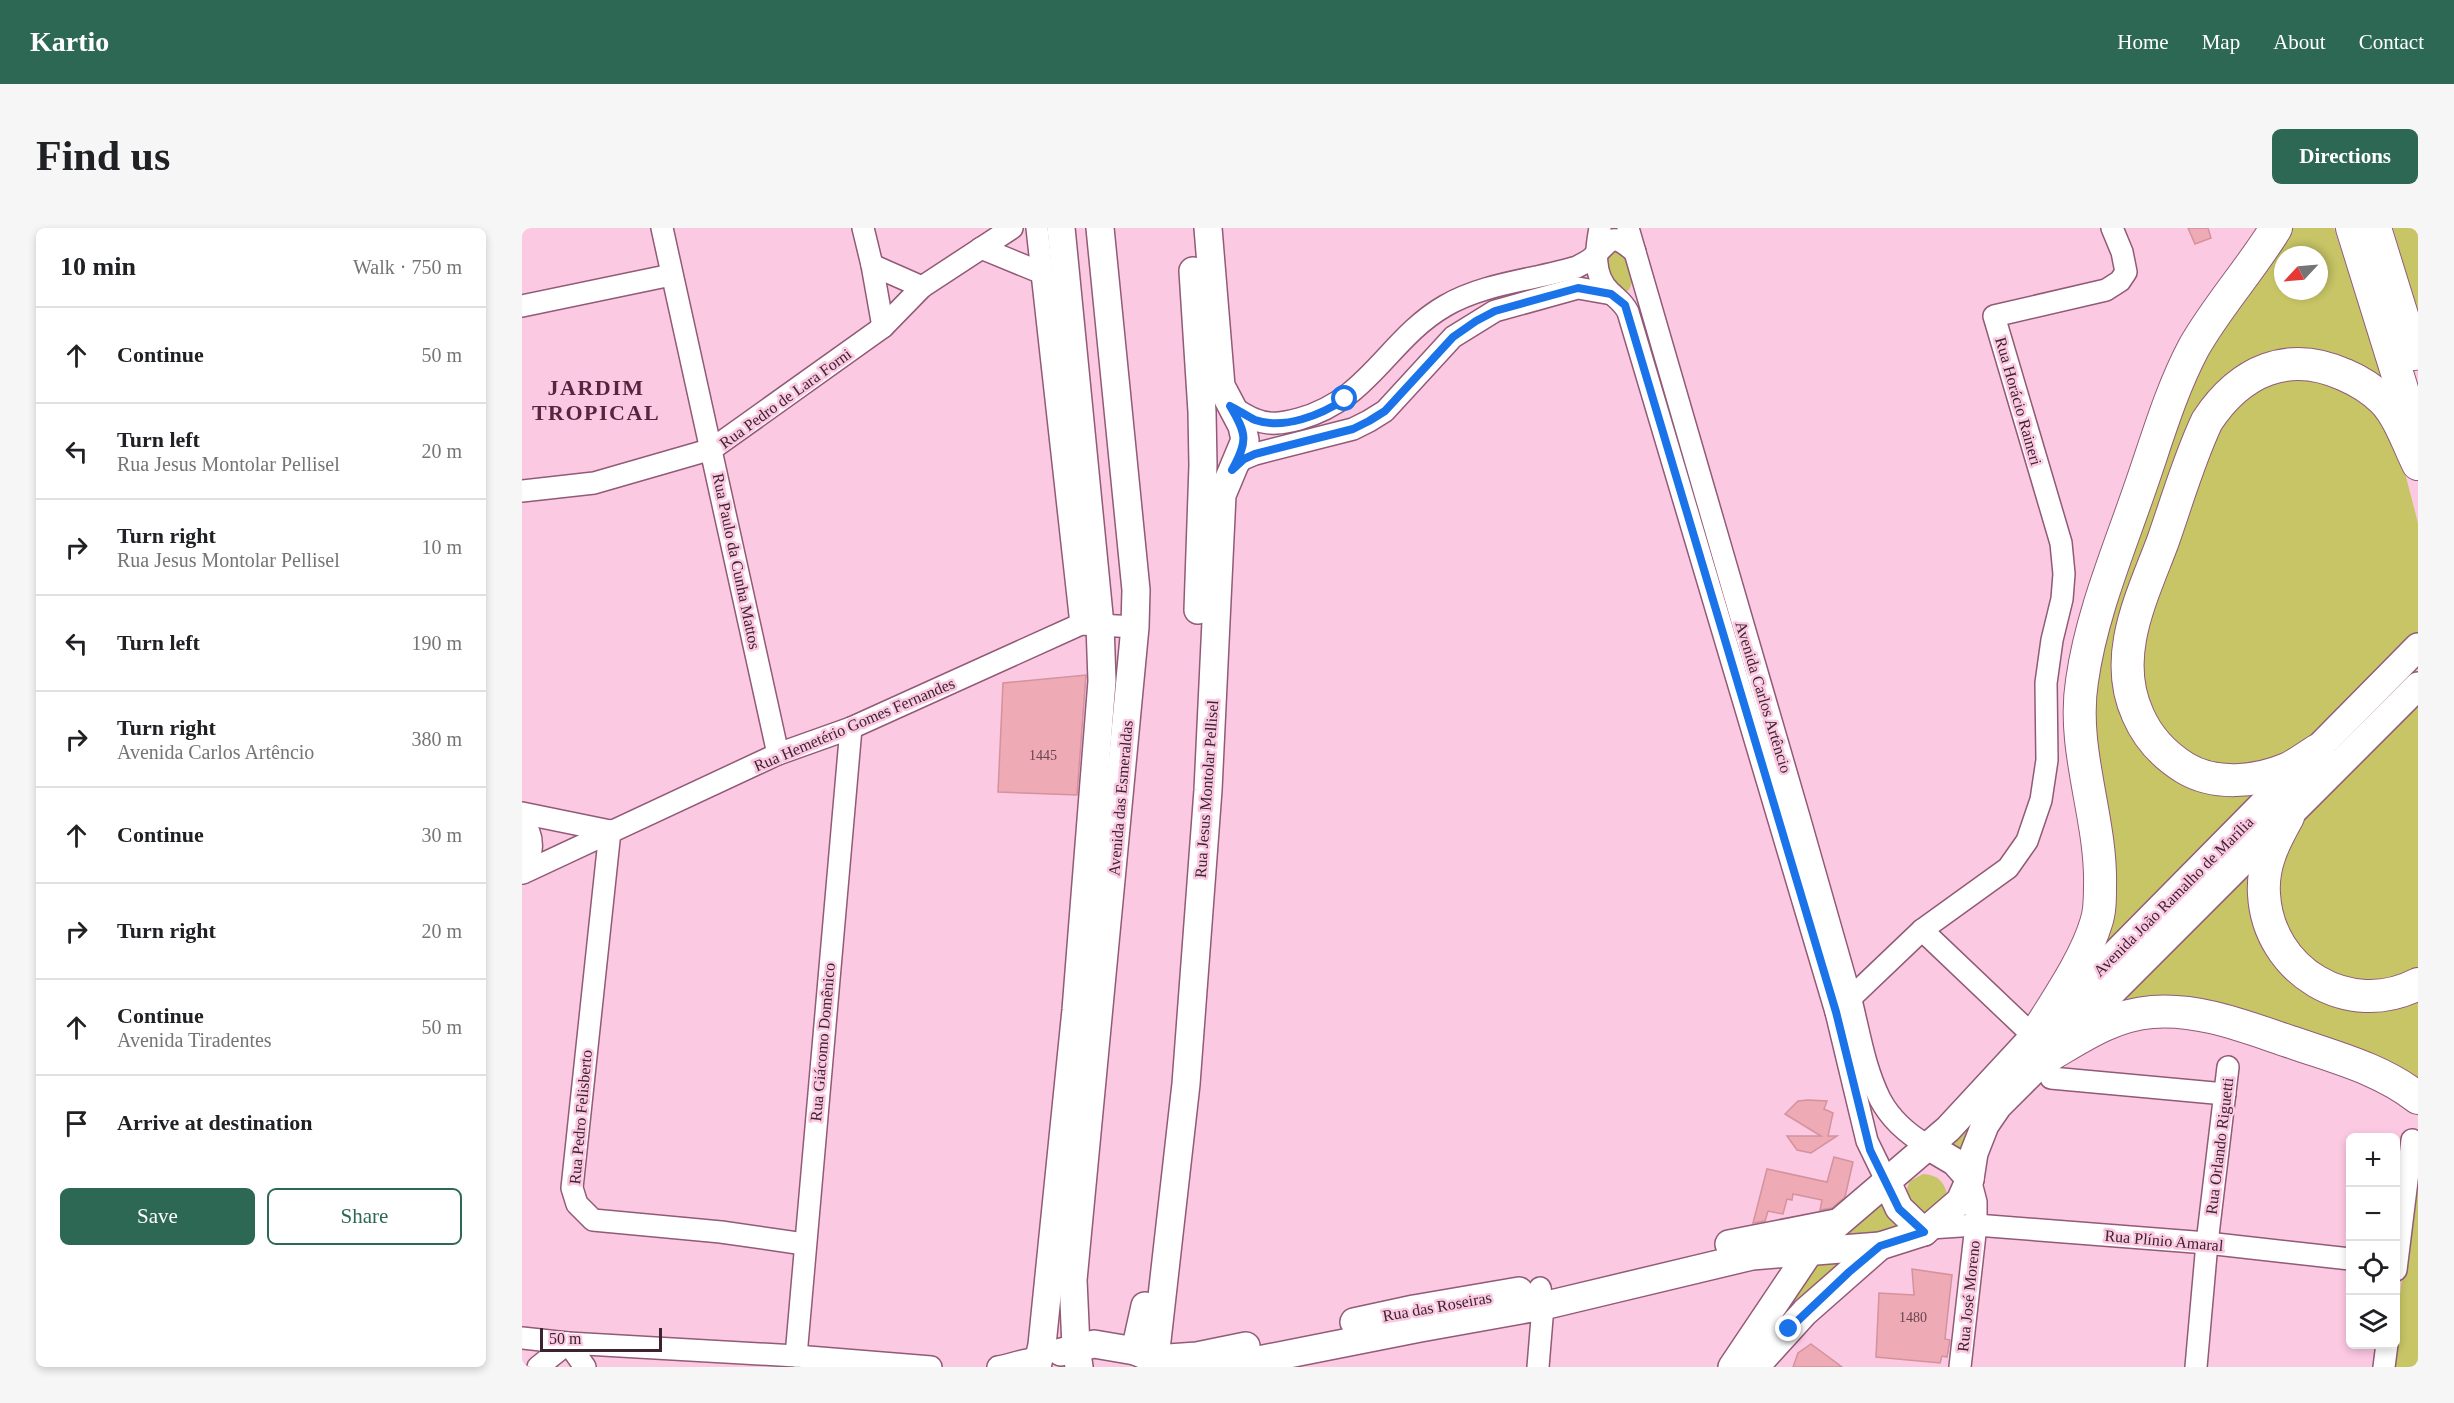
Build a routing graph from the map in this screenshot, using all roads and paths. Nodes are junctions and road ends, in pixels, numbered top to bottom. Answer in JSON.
{"nodes":[{"id":1,"x":662,"y":228,"type":"edge"},
{"id":2,"x":863,"y":228,"type":"edge"},
{"id":3,"x":1012,"y":228,"type":"edge"},
{"id":4,"x":1037,"y":228,"type":"edge"},
{"id":5,"x":1061,"y":228,"type":"edge"},
{"id":6,"x":1100,"y":228,"type":"edge"},
{"id":7,"x":1191,"y":228,"type":"edge"},
{"id":8,"x":1208,"y":228,"type":"edge"},
{"id":9,"x":1600,"y":228,"type":"edge"},
{"id":10,"x":1628,"y":228,"type":"edge"},
{"id":11,"x":2112,"y":228,"type":"edge"},
{"id":12,"x":2276,"y":228,"type":"edge"},
{"id":13,"x":2352,"y":228,"type":"edge"},
{"id":14,"x":2375,"y":228,"type":"edge"},
{"id":15,"x":981,"y":248,"type":"junction"},
{"id":16,"x":1596,"y":255,"type":"junction"},
{"id":17,"x":1637,"y":262,"type":"junction"},
{"id":18,"x":873,"y":265,"type":"junction"},
{"id":19,"x":1042,"y":273,"type":"junction"},
{"id":20,"x":671,"y":275,"type":"junction"},
{"id":21,"x":922,"y":288,"type":"junction"},
{"id":22,"x":1615,"y":295,"type":"junction"},
{"id":23,"x":522,"y":306,"type":"edge"},
{"id":24,"x":883,"y":327,"type":"junction"},
{"id":25,"x":2418,"y":367,"type":"edge"},
{"id":26,"x":1230,"y":406,"type":"junction"},
{"id":27,"x":1202,"y":412,"type":"junction"},
{"id":28,"x":712,"y":449,"type":"junction"},
{"id":29,"x":2418,"y":455,"type":"edge"},
{"id":30,"x":2418,"y":464,"type":"edge"},
{"id":31,"x":1203,"y":465,"type":"junction"},
{"id":32,"x":1232,"y":470,"type":"junction"},
{"id":33,"x":522,"y":491,"type":"edge"},
{"id":34,"x":1090,"y":625,"type":"junction"},
{"id":35,"x":1135,"y":627,"type":"junction"},
{"id":36,"x":2418,"y":647,"type":"edge"},
{"id":37,"x":2418,"y":686,"type":"edge"},
{"id":38,"x":851,"y":728,"type":"junction"},
{"id":39,"x":2318,"y":750,"type":"junction"},
{"id":40,"x":778,"y":754,"type":"junction"},
{"id":41,"x":1777,"y":775,"type":"junction"},
{"id":42,"x":522,"y":813,"type":"edge"},
{"id":43,"x":2288,"y":817,"type":"junction"},
{"id":44,"x":522,"y":821,"type":"edge"},
{"id":45,"x":610,"y":831,"type":"junction"},
{"id":46,"x":522,"y":873,"type":"edge"},
{"id":47,"x":1922,"y":930,"type":"junction"},
{"id":48,"x":2418,"y":984,"type":"edge"},
{"id":49,"x":1843,"y":1005,"type":"junction"},
{"id":50,"x":1088,"y":1010,"type":"junction"},
{"id":51,"x":2041,"y":1048,"type":"junction"},
{"id":52,"x":2228,"y":1067,"type":"dead end"},
{"id":53,"x":2225,"y":1094,"type":"junction"},
{"id":54,"x":2418,"y":1098,"type":"edge"},
{"id":55,"x":1174,"y":1118,"type":"junction"},
{"id":56,"x":2412,"y":1140,"type":"dead end"},
{"id":57,"x":1928,"y":1146,"type":"junction"},
{"id":58,"x":1970,"y":1179,"type":"junction"},
{"id":59,"x":1886,"y":1180,"type":"junction"},
{"id":60,"x":1837,"y":1223,"type":"junction"},
{"id":61,"x":1976,"y":1225,"type":"junction"},
{"id":62,"x":1927,"y":1230,"type":"junction"},
{"id":63,"x":2399,"y":1241,"type":"edge"},
{"id":64,"x":2207,"y":1243,"type":"junction"},
{"id":65,"x":804,"y":1244,"type":"junction"},
{"id":66,"x":1880,"y":1246,"type":"junction"},
{"id":67,"x":1807,"y":1252,"type":"junction"},
{"id":68,"x":1752,"y":1256,"type":"junction"},
{"id":69,"x":2346,"y":1259,"type":"edge"},
{"id":70,"x":1785,"y":1288,"type":"junction"},
{"id":71,"x":1542,"y":1297,"type":"junction"},
{"id":72,"x":522,"y":1338,"type":"edge"},
{"id":73,"x":568,"y":1343,"type":"junction"},
{"id":74,"x":1273,"y":1349,"type":"junction"},
{"id":75,"x":2386,"y":1349,"type":"edge"},
{"id":76,"x":796,"y":1356,"type":"junction"},
{"id":77,"x":1077,"y":1357,"type":"edge"},
{"id":78,"x":1148,"y":1359,"type":"edge"},
{"id":79,"x":1038,"y":1363,"type":"edge"},
{"id":80,"x":880,"y":1365,"type":"edge"},
{"id":81,"x":538,"y":1367,"type":"edge"},
{"id":82,"x":585,"y":1367,"type":"edge"},
{"id":83,"x":931,"y":1367,"type":"edge"},
{"id":84,"x":998,"y":1367,"type":"edge"},
{"id":85,"x":1223,"y":1367,"type":"edge"},
{"id":86,"x":1538,"y":1367,"type":"edge"},
{"id":87,"x":1732,"y":1367,"type":"edge"},
{"id":88,"x":1755,"y":1367,"type":"edge"},
{"id":89,"x":1960,"y":1367,"type":"edge"},
{"id":90,"x":2196,"y":1367,"type":"edge"},
{"id":91,"x":2384,"y":1367,"type":"edge"}],
"edges":[{"from":1,"to":20,"type":"street","name":"Rua Paulo da Cunha Mattos"},
{"from":2,"to":18,"type":"street"},
{"from":3,"to":15,"type":"street","name":"Rua Pedro de Lara Forni"},
{"from":4,"to":19,"type":"street"},
{"from":5,"to":34,"type":"main road","name":"Avenida das Esmeraldas"},
{"from":6,"to":35,"type":"main road","name":"Avenida das Esmeraldas"},
{"from":7,"to":27,"type":"main road","name":"Rua Jesus Montolar Pellisel"},
{"from":8,"to":26,"type":"main road","name":"Rua Jesus Montolar Pellisel"},
{"from":9,"to":16,"type":"street","name":"Avenida Carlos Artêncio"},
{"from":10,"to":17,"type":"street","name":"Avenida Carlos Artêncio"},
{"from":11,"to":47,"type":"street","name":"Rua Horácio Raineri"},
{"from":12,"to":51,"type":"highway"},
{"from":13,"to":29,"type":"highway"},
{"from":14,"to":25,"type":"highway"},
{"from":15,"to":19,"type":"street"},
{"from":15,"to":21,"type":"street","name":"Rua Pedro de Lara Forni"},
{"from":16,"to":17,"type":"street"},
{"from":16,"to":22,"type":"street","name":"Avenida Carlos Artêncio"},
{"from":16,"to":26,"type":"street"},
{"from":17,"to":22,"type":"street"},
{"from":17,"to":41,"type":"street","name":"Avenida Carlos Artêncio"},
{"from":18,"to":21,"type":"street"},
{"from":18,"to":24,"type":"street"},
{"from":19,"to":34,"type":"street"},
{"from":20,"to":23,"type":"street"},
{"from":20,"to":28,"type":"street","name":"Rua Paulo da Cunha Mattos"},
{"from":21,"to":24,"type":"street","name":"Rua Pedro de Lara Forni"},
{"from":22,"to":32,"type":"street"},
{"from":22,"to":41,"type":"street","name":"Avenida Carlos Artêncio"},
{"from":24,"to":28,"type":"street","name":"Rua Pedro de Lara Forni"},
{"from":26,"to":27,"type":"main road"},
{"from":26,"to":32,"type":"main road","name":"Rua Jesus Montolar Pellisel"},
{"from":27,"to":31,"type":"main road","name":"Rua Jesus Montolar Pellisel"},
{"from":28,"to":33,"type":"street","name":"Rua Pedro de Lara Forni"},
{"from":28,"to":40,"type":"street","name":"Rua Paulo da Cunha Mattos"},
{"from":30,"to":39,"type":"highway"},
{"from":31,"to":32,"type":"main road"},
{"from":31,"to":55,"type":"main road","name":"Rua Jesus Montolar Pellisel"},
{"from":32,"to":55,"type":"main road","name":"Rua Jesus Montolar Pellisel"},
{"from":34,"to":35,"type":"street","name":"Rua Hemetério Gomes Fernandes"},
{"from":34,"to":38,"type":"street","name":"Rua Hemetério Gomes Fernandes"},
{"from":34,"to":50,"type":"main road","name":"Avenida das Esmeraldas"},
{"from":35,"to":50,"type":"main road","name":"Avenida das Esmeraldas"},
{"from":36,"to":39,"type":"main road","name":"Avenida João Ramalho de Marília"},
{"from":37,"to":43,"type":"main road","name":"Avenida João Ramalho de Marília"},
{"from":38,"to":40,"type":"street","name":"Rua Hemetério Gomes Fernandes"},
{"from":38,"to":65,"type":"street","name":"Rua Giácomo Domênico"},
{"from":39,"to":51,"type":"main road","name":"Avenida João Ramalho de Marília"},
{"from":40,"to":45,"type":"street","name":"Rua Hemetério Gomes Fernandes"},
{"from":41,"to":49,"type":"street","name":"Avenida Carlos Artêncio"},
{"from":42,"to":45,"type":"street"},
{"from":43,"to":48,"type":"highway"},
{"from":43,"to":51,"type":"main road","name":"Avenida João Ramalho de Marília"},
{"from":44,"to":46,"type":"street","name":"Rua Hemetério Gomes Fernandes"},
{"from":45,"to":46,"type":"street","name":"Rua Hemetério Gomes Fernandes"},
{"from":45,"to":65,"type":"street","name":"Rua Pedro Felisberto"},
{"from":47,"to":49,"type":"street"},
{"from":47,"to":51,"type":"street"},
{"from":49,"to":57,"type":"street","name":"Avenida Carlos Artêncio"},
{"from":49,"to":59,"type":"street","name":"Avenida Carlos Artêncio"},
{"from":50,"to":77,"type":"main road","name":"Avenida das Esmeraldas"},
{"from":50,"to":79,"type":"main road","name":"Avenida das Esmeraldas"},
{"from":51,"to":53,"type":"street"},
{"from":51,"to":54,"type":"highway"},
{"from":51,"to":57,"type":"main road","name":"Avenida João Ramalho de Marília"},
{"from":51,"to":58,"type":"main road","name":"Avenida João Ramalho de Marília"},
{"from":52,"to":53,"type":"street","name":"Rua Orlando Riguetti"},
{"from":53,"to":64,"type":"street","name":"Rua Orlando Riguetti"},
{"from":55,"to":78,"type":"main road","name":"Rua Jesus Montolar Pellisel"},
{"from":56,"to":63,"type":"street"},
{"from":57,"to":58,"type":"main road"},
{"from":57,"to":59,"type":"main road"},
{"from":58,"to":61,"type":"street","name":"Rua José Moreno"},
{"from":58,"to":62,"type":"main road"},
{"from":59,"to":60,"type":"main road"},
{"from":59,"to":62,"type":"main road"},
{"from":60,"to":67,"type":"main road"},
{"from":60,"to":71,"type":"main road","name":"Rua das Roseiras"},
{"from":61,"to":62,"type":"street","name":"Rua Plínio Amaral"},
{"from":61,"to":64,"type":"street","name":"Rua Plínio Amaral"},
{"from":61,"to":89,"type":"street","name":"Rua José Moreno"},
{"from":62,"to":66,"type":"main road"},
{"from":64,"to":69,"type":"street","name":"Rua Plínio Amaral"},
{"from":64,"to":90,"type":"street","name":"Rua Orlando Riguetti"},
{"from":65,"to":76,"type":"street","name":"Rua Giácomo Domênico"},
{"from":66,"to":67,"type":"main road","name":"Rua das Roseiras"},
{"from":66,"to":88,"type":"main road"},
{"from":67,"to":68,"type":"main road","name":"Rua das Roseiras"},
{"from":67,"to":70,"type":"main road"},
{"from":68,"to":70,"type":"main road"},
{"from":68,"to":71,"type":"main road","name":"Rua das Roseiras"},
{"from":70,"to":87,"type":"main road"},
{"from":71,"to":74,"type":"main road","name":"Rua das Roseiras"},
{"from":71,"to":86,"type":"street"},
{"from":72,"to":73,"type":"street"},
{"from":73,"to":76,"type":"street"},
{"from":73,"to":81,"type":"street"},
{"from":73,"to":82,"type":"street"},
{"from":74,"to":78,"type":"main road","name":"Rua das Roseiras"},
{"from":74,"to":85,"type":"main road","name":"Rua das Roseiras"},
{"from":75,"to":91,"type":"street"},
{"from":76,"to":80,"type":"street"},
{"from":77,"to":78,"type":"main road","name":"Rua das Roseiras"},
{"from":77,"to":79,"type":"main road","name":"Rua das Roseiras"},
{"from":79,"to":84,"type":"street"},
{"from":80,"to":83,"type":"street"}]}
